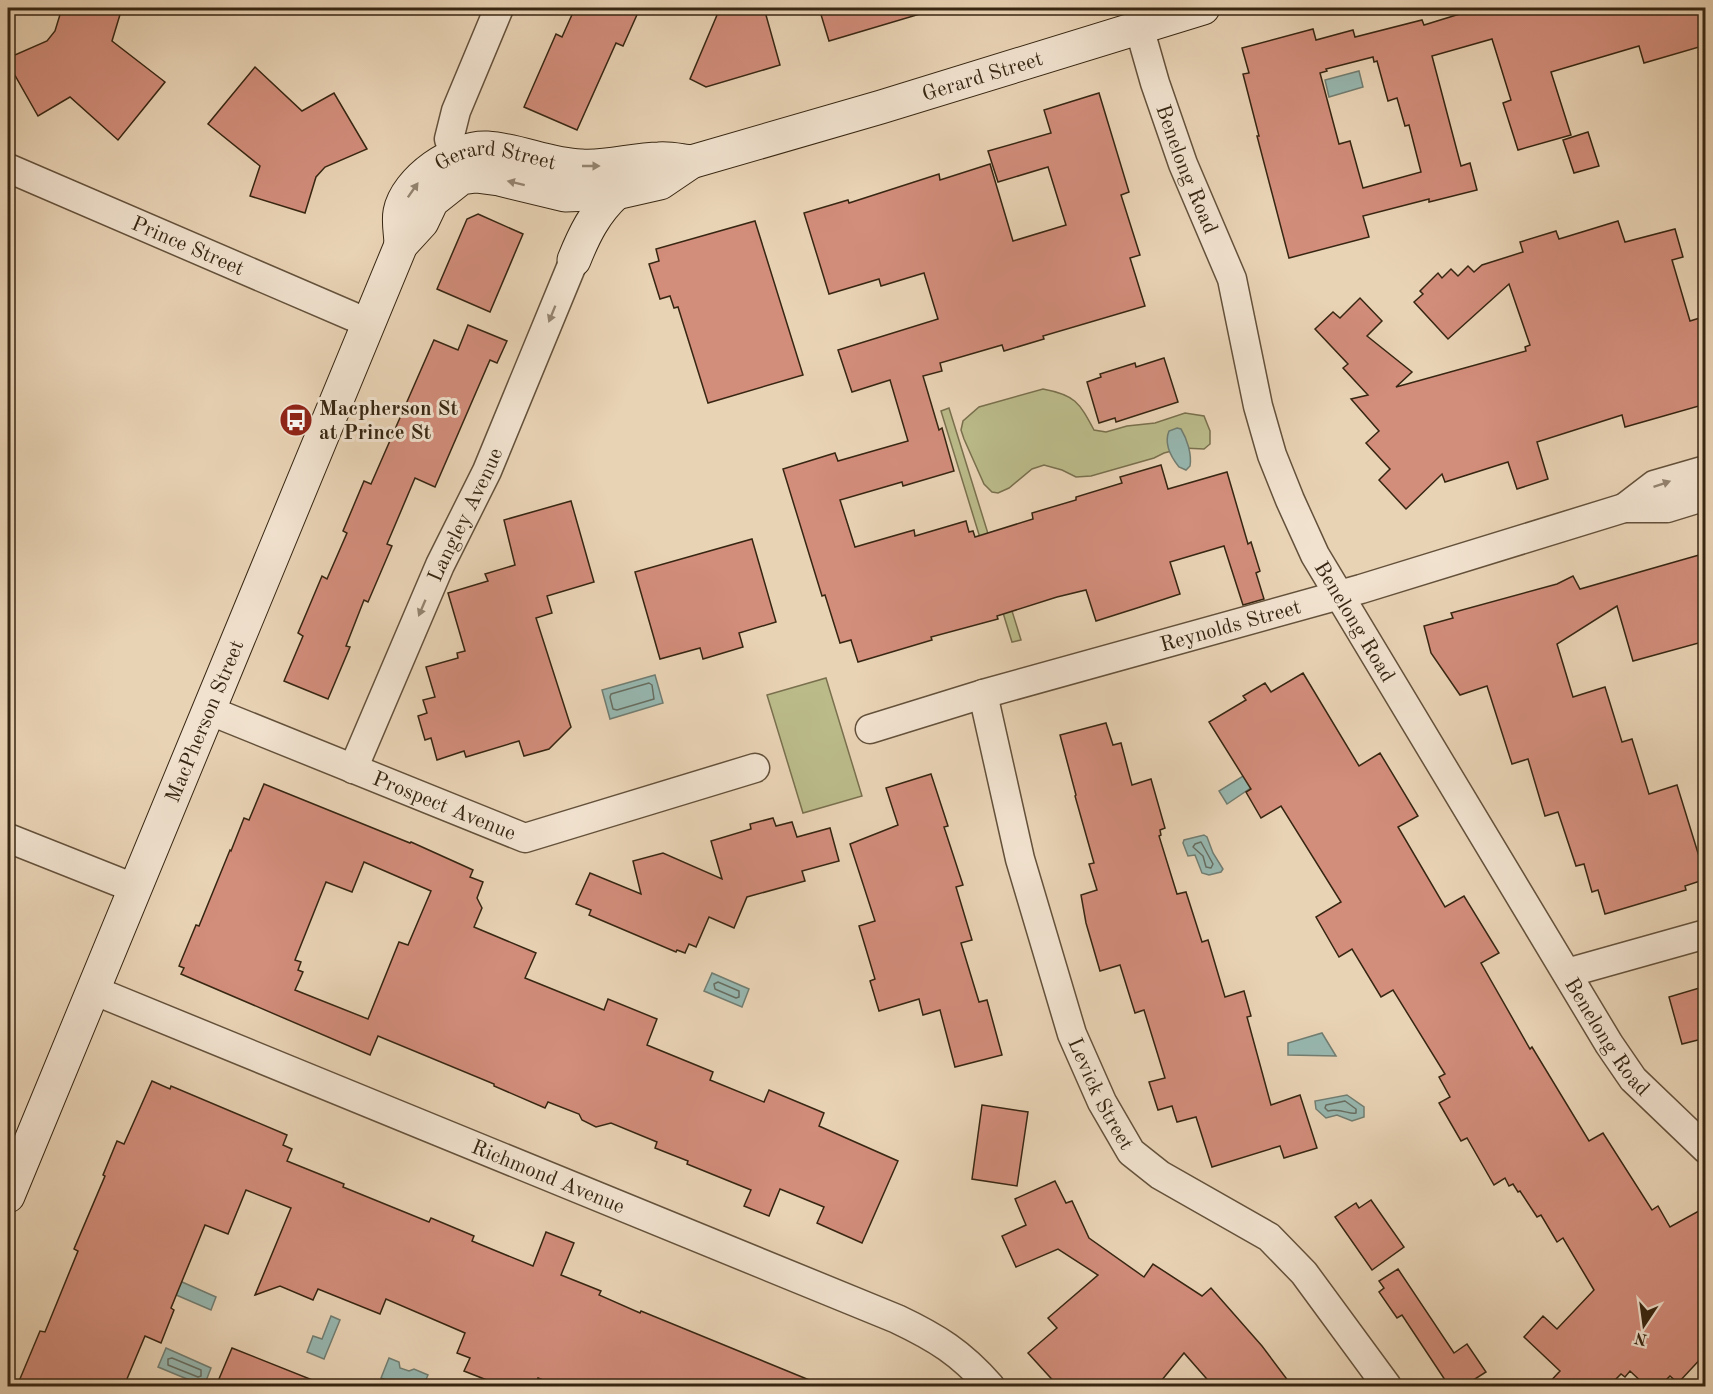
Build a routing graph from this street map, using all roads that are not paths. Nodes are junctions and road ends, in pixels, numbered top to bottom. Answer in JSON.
{"nodes":[{"id":1,"x":499,"y":8,"type":"edge"},
{"id":2,"x":1203,"y":8,"type":"edge"},
{"id":3,"x":1139,"y":27,"type":"junction"},
{"id":4,"x":454,"y":154,"type":"junction"},
{"id":5,"x":691,"y":162,"type":"junction"},
{"id":6,"x":8,"y":168,"type":"edge"},
{"id":7,"x":616,"y":193,"type":"junction"},
{"id":8,"x":401,"y":244,"type":"junction"},
{"id":9,"x":574,"y":260,"type":"joint"},
{"id":10,"x":368,"y":323,"type":"junction"},
{"id":11,"x":1706,"y":470,"type":"edge"},
{"id":12,"x":1706,"y":496,"type":"edge"},
{"id":13,"x":1624,"y":508,"type":"junction"},
{"id":14,"x":1338,"y":594,"type":"junction"},
{"id":15,"x":983,"y":694,"type":"junction"},
{"id":16,"x":208,"y":710,"type":"junction"},
{"id":17,"x":870,"y":729,"type":"dead end"},
{"id":18,"x":755,"y":768,"type":"dead end"},
{"id":19,"x":353,"y":770,"type":"junction"},
{"id":20,"x":8,"y":838,"type":"edge"},
{"id":21,"x":134,"y":888,"type":"junction"},
{"id":22,"x":1706,"y":934,"type":"edge"},
{"id":23,"x":1567,"y":973,"type":"junction"},
{"id":24,"x":93,"y":990,"type":"junction"},
{"id":25,"x":1706,"y":1149,"type":"edge"},
{"id":26,"x":8,"y":1197,"type":"edge"},
{"id":27,"x":990,"y":1386,"type":"edge"},
{"id":28,"x":1386,"y":1386,"type":"edge"}],
"edges":[{"from":1,"to":4,"type":"street"},
{"from":2,"to":3,"type":"main road","name":"Gerard Street"},
{"from":3,"to":5,"type":"main road","name":"Gerard Street"},
{"from":3,"to":14,"type":"street","name":"Benelong Road"},
{"from":4,"to":5,"type":"main road","name":"Gerard Street","one_way":true},
{"from":8,"to":4,"type":"main road","name":"Gerard Street","one_way":true},
{"from":5,"to":7,"type":"main road","name":"Gerard Street"},
{"from":6,"to":10,"type":"street","name":"Prince Street"},
{"from":7,"to":8,"type":"main road","name":"Gerard Street","one_way":true},
{"from":7,"to":9,"type":"main road"},
{"from":8,"to":10,"type":"main road","name":"MacPherson Street"},
{"from":9,"to":19,"type":"street","name":"Langley Avenue","one_way":true},
{"from":10,"to":16,"type":"main road","name":"MacPherson Street"},
{"from":13,"to":11,"type":"street","name":"Reynolds Street","one_way":true},
{"from":12,"to":13,"type":"street","name":"Reynolds Street"},
{"from":13,"to":14,"type":"street","name":"Reynolds Street"},
{"from":14,"to":15,"type":"street","name":"Reynolds Street"},
{"from":14,"to":23,"type":"street","name":"Benelong Road"},
{"from":15,"to":17,"type":"street","name":"Reynolds Street"},
{"from":15,"to":28,"type":"street","name":"Levick Street"},
{"from":16,"to":19,"type":"street","name":"Prospect Avenue"},
{"from":16,"to":21,"type":"main road","name":"MacPherson Street"},
{"from":18,"to":19,"type":"street","name":"Prospect Avenue"},
{"from":20,"to":21,"type":"street"},
{"from":21,"to":24,"type":"main road","name":"MacPherson Street"},
{"from":22,"to":23,"type":"street"},
{"from":23,"to":25,"type":"street","name":"Benelong Road"},
{"from":24,"to":26,"type":"main road","name":"MacPherson Street"},
{"from":24,"to":27,"type":"street","name":"Richmond Avenue"}]}
